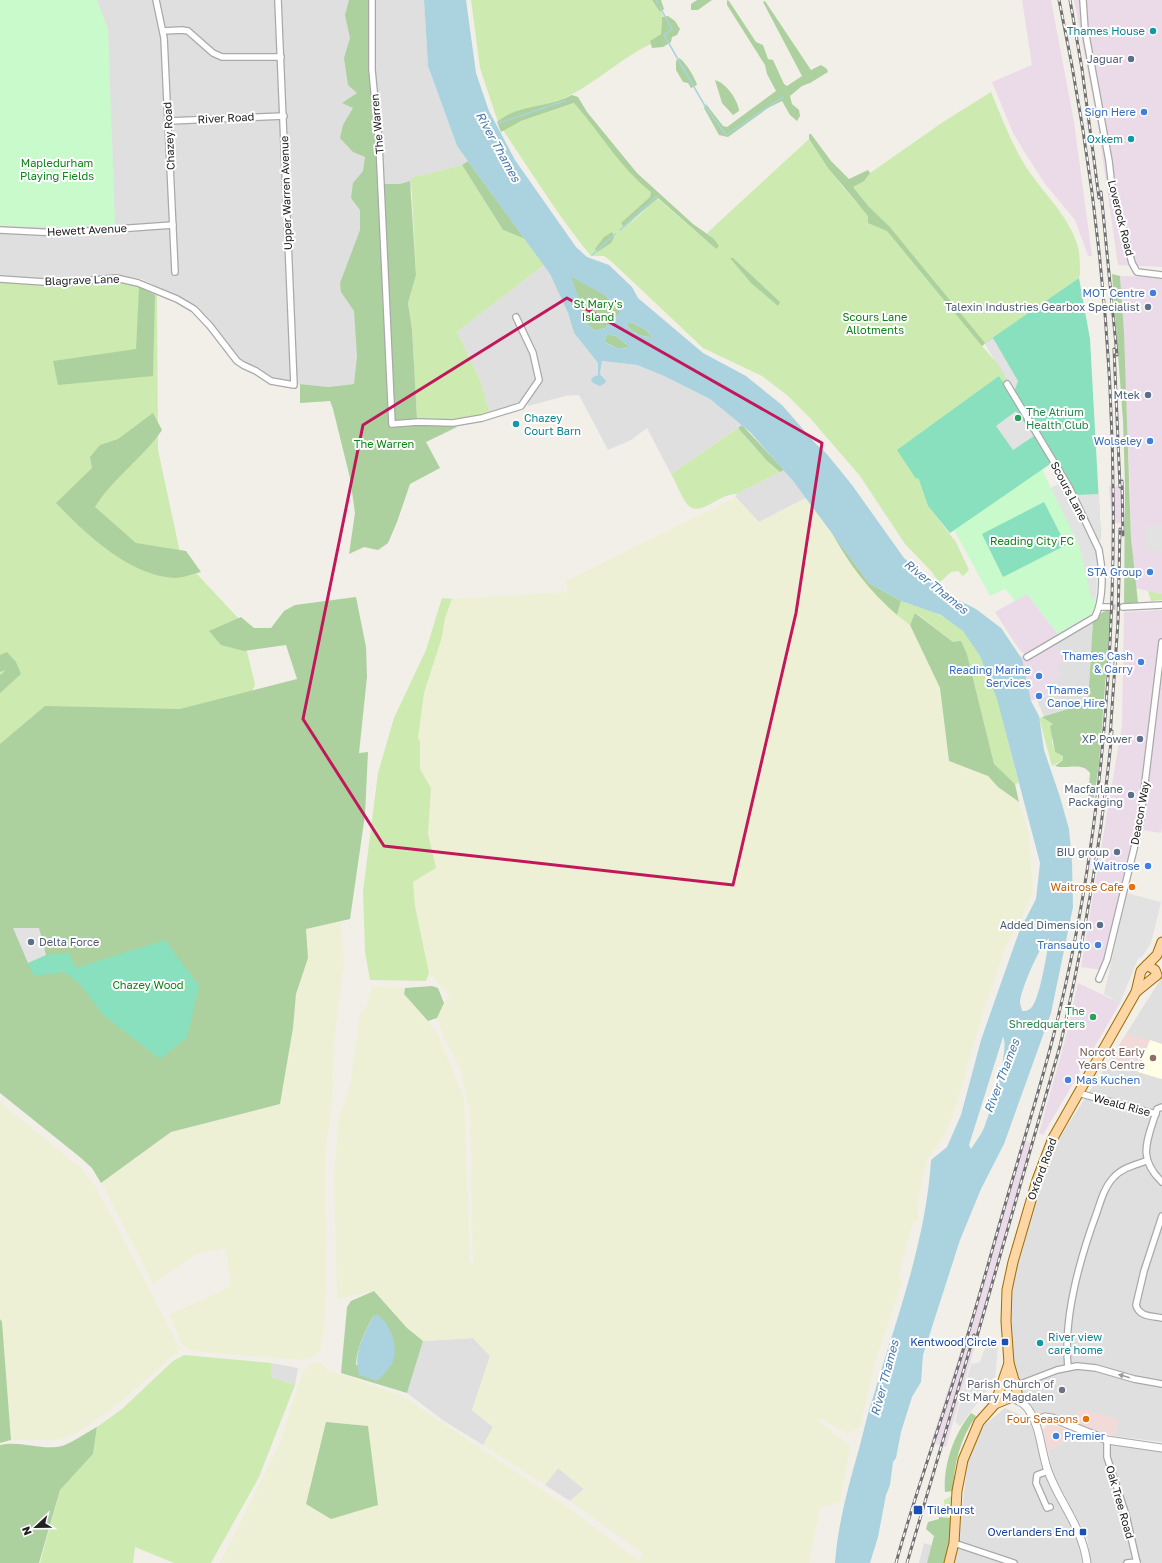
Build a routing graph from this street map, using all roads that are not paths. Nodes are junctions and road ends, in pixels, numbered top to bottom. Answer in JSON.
{"nodes":[{"id":1,"x":156,"y":0,"type":"edge"},
{"id":2,"x":278,"y":0,"type":"edge"},
{"id":3,"x":372,"y":0,"type":"edge"},
{"id":4,"x":1083,"y":0,"type":"edge"},
{"id":5,"x":163,"y":31,"type":"junction"},
{"id":6,"x":281,"y":57,"type":"junction"},
{"id":7,"x":284,"y":116,"type":"junction"},
{"id":8,"x":168,"y":121,"type":"junction"},
{"id":9,"x":173,"y":225,"type":"junction"},
{"id":10,"x":0,"y":230,"type":"edge"},
{"id":11,"x":175,"y":272,"type":"dead end"},
{"id":12,"x":1162,"y":275,"type":"edge"},
{"id":13,"x":0,"y":279,"type":"edge"},
{"id":14,"x":516,"y":317,"type":"dead end"},
{"id":15,"x":1007,"y":384,"type":"dead end"},
{"id":16,"x":294,"y":385,"type":"joint"},
{"id":17,"x":1162,"y":605,"type":"edge"},
{"id":18,"x":1100,"y":607,"type":"junction"},
{"id":19,"x":1110,"y":607,"type":"tunnel mouth"},
{"id":20,"x":1123,"y":607,"type":"tunnel mouth"},
{"id":21,"x":1162,"y":642,"type":"edge"},
{"id":22,"x":1027,"y":657,"type":"dead end"},
{"id":23,"x":1162,"y":942,"type":"edge"},
{"id":24,"x":1157,"y":955,"type":"junction"},
{"id":25,"x":1147,"y":965,"type":"junction"},
{"id":26,"x":1141,"y":976,"type":"junction"},
{"id":27,"x":1154,"y":976,"type":"junction"},
{"id":28,"x":1099,"y":979,"type":"dead end"},
{"id":29,"x":1136,"y":992,"type":"junction"},
{"id":30,"x":1078,"y":1093,"type":"junction"},
{"id":31,"x":1162,"y":1107,"type":"edge"},
{"id":32,"x":1156,"y":1114,"type":"junction"},
{"id":33,"x":1146,"y":1160,"type":"junction"},
{"id":34,"x":1162,"y":1182,"type":"edge"},
{"id":35,"x":1162,"y":1216,"type":"edge"},
{"id":36,"x":1162,"y":1318,"type":"edge"},
{"id":37,"x":1009,"y":1363,"type":"junction"},
{"id":38,"x":1068,"y":1367,"type":"junction"},
{"id":39,"x":1162,"y":1384,"type":"edge"},
{"id":40,"x":1001,"y":1385,"type":"junction"},
{"id":41,"x":1014,"y":1390,"type":"junction"},
{"id":42,"x":995,"y":1404,"type":"junction"},
{"id":43,"x":1035,"y":1421,"type":"junction"},
{"id":44,"x":1107,"y":1440,"type":"junction"},
{"id":45,"x":1162,"y":1448,"type":"edge"},
{"id":46,"x":1048,"y":1471,"type":"junction"},
{"id":47,"x":1050,"y":1507,"type":"dead end"},
{"id":48,"x":954,"y":1543,"type":"junction"},
{"id":49,"x":1137,"y":1562,"type":"edge"},
{"id":50,"x":949,"y":1563,"type":"edge"},
{"id":51,"x":1014,"y":1563,"type":"edge"},
{"id":52,"x":1087,"y":1563,"type":"edge"},
{"id":53,"x":1127,"y":1563,"type":"edge"}],
"edges":[{"from":1,"to":5,"type":"street","name":"Chazey Road"},
{"from":2,"to":6,"type":"street","name":"Upper Warren Avenue"},
{"from":3,"to":14,"type":"street","name":"The Warren"},
{"from":4,"to":12,"type":"street","name":"Loverock Road"},
{"from":5,"to":6,"type":"street"},
{"from":5,"to":8,"type":"street","name":"Chazey Road"},
{"from":6,"to":7,"type":"street","name":"Upper Warren Avenue"},
{"from":7,"to":8,"type":"street","name":"River Road"},
{"from":7,"to":16,"type":"street","name":"Upper Warren Avenue"},
{"from":8,"to":9,"type":"street","name":"Chazey Road"},
{"from":9,"to":10,"type":"street","name":"Hewett Avenue"},
{"from":9,"to":11,"type":"street","name":"Chazey Road"},
{"from":13,"to":16,"type":"street","name":"Blagrave Lane"},
{"from":15,"to":18,"type":"street","name":"Scours Lane"},
{"from":17,"to":20,"type":"street"},
{"from":18,"to":19,"type":"street"},
{"from":18,"to":22,"type":"street"},
{"from":21,"to":28,"type":"street","name":"Deacon Way"},
{"from":23,"to":24,"type":"main road"},
{"from":24,"to":25,"type":"main road"},
{"from":24,"to":27,"type":"main road"},
{"from":25,"to":26,"type":"main road","name":"Oxford Road"},
{"from":25,"to":27,"type":"main road"},
{"from":26,"to":27,"type":"main road"},
{"from":26,"to":29,"type":"main road","name":"Oxford Road"},
{"from":27,"to":29,"type":"main road","name":"Oxford Road"},
{"from":29,"to":30,"type":"main road","name":"Oxford Road"},
{"from":30,"to":32,"type":"street","name":"Weald Rise"},
{"from":30,"to":37,"type":"main road","name":"Oxford Road"},
{"from":31,"to":32,"type":"street","name":"Weald Rise"},
{"from":32,"to":33,"type":"street"},
{"from":33,"to":34,"type":"street"},
{"from":33,"to":38,"type":"street"},
{"from":35,"to":36,"type":"street"},
{"from":37,"to":40,"type":"main road","name":"Oxford Road"},
{"from":37,"to":41,"type":"main road","name":"Oxford Road"},
{"from":39,"to":38,"type":"street","one_way":true},
{"from":38,"to":41,"type":"street"},
{"from":40,"to":41,"type":"main road"},
{"from":40,"to":41,"type":"main road"},
{"from":40,"to":42,"type":"main road","name":"Oxford Road"},
{"from":41,"to":42,"type":"main road","name":"Oxford Road"},
{"from":41,"to":43,"type":"street"},
{"from":42,"to":48,"type":"main road","name":"Oxford Road"},
{"from":43,"to":44,"type":"street"},
{"from":43,"to":46,"type":"street"},
{"from":44,"to":45,"type":"street"},
{"from":44,"to":49,"type":"street","name":"Oak Tree Road"},
{"from":46,"to":47,"type":"street"},
{"from":46,"to":52,"type":"street"},
{"from":48,"to":50,"type":"main road","name":"Oxford Road"},
{"from":48,"to":51,"type":"street"},
{"from":49,"to":53,"type":"street"}]}
